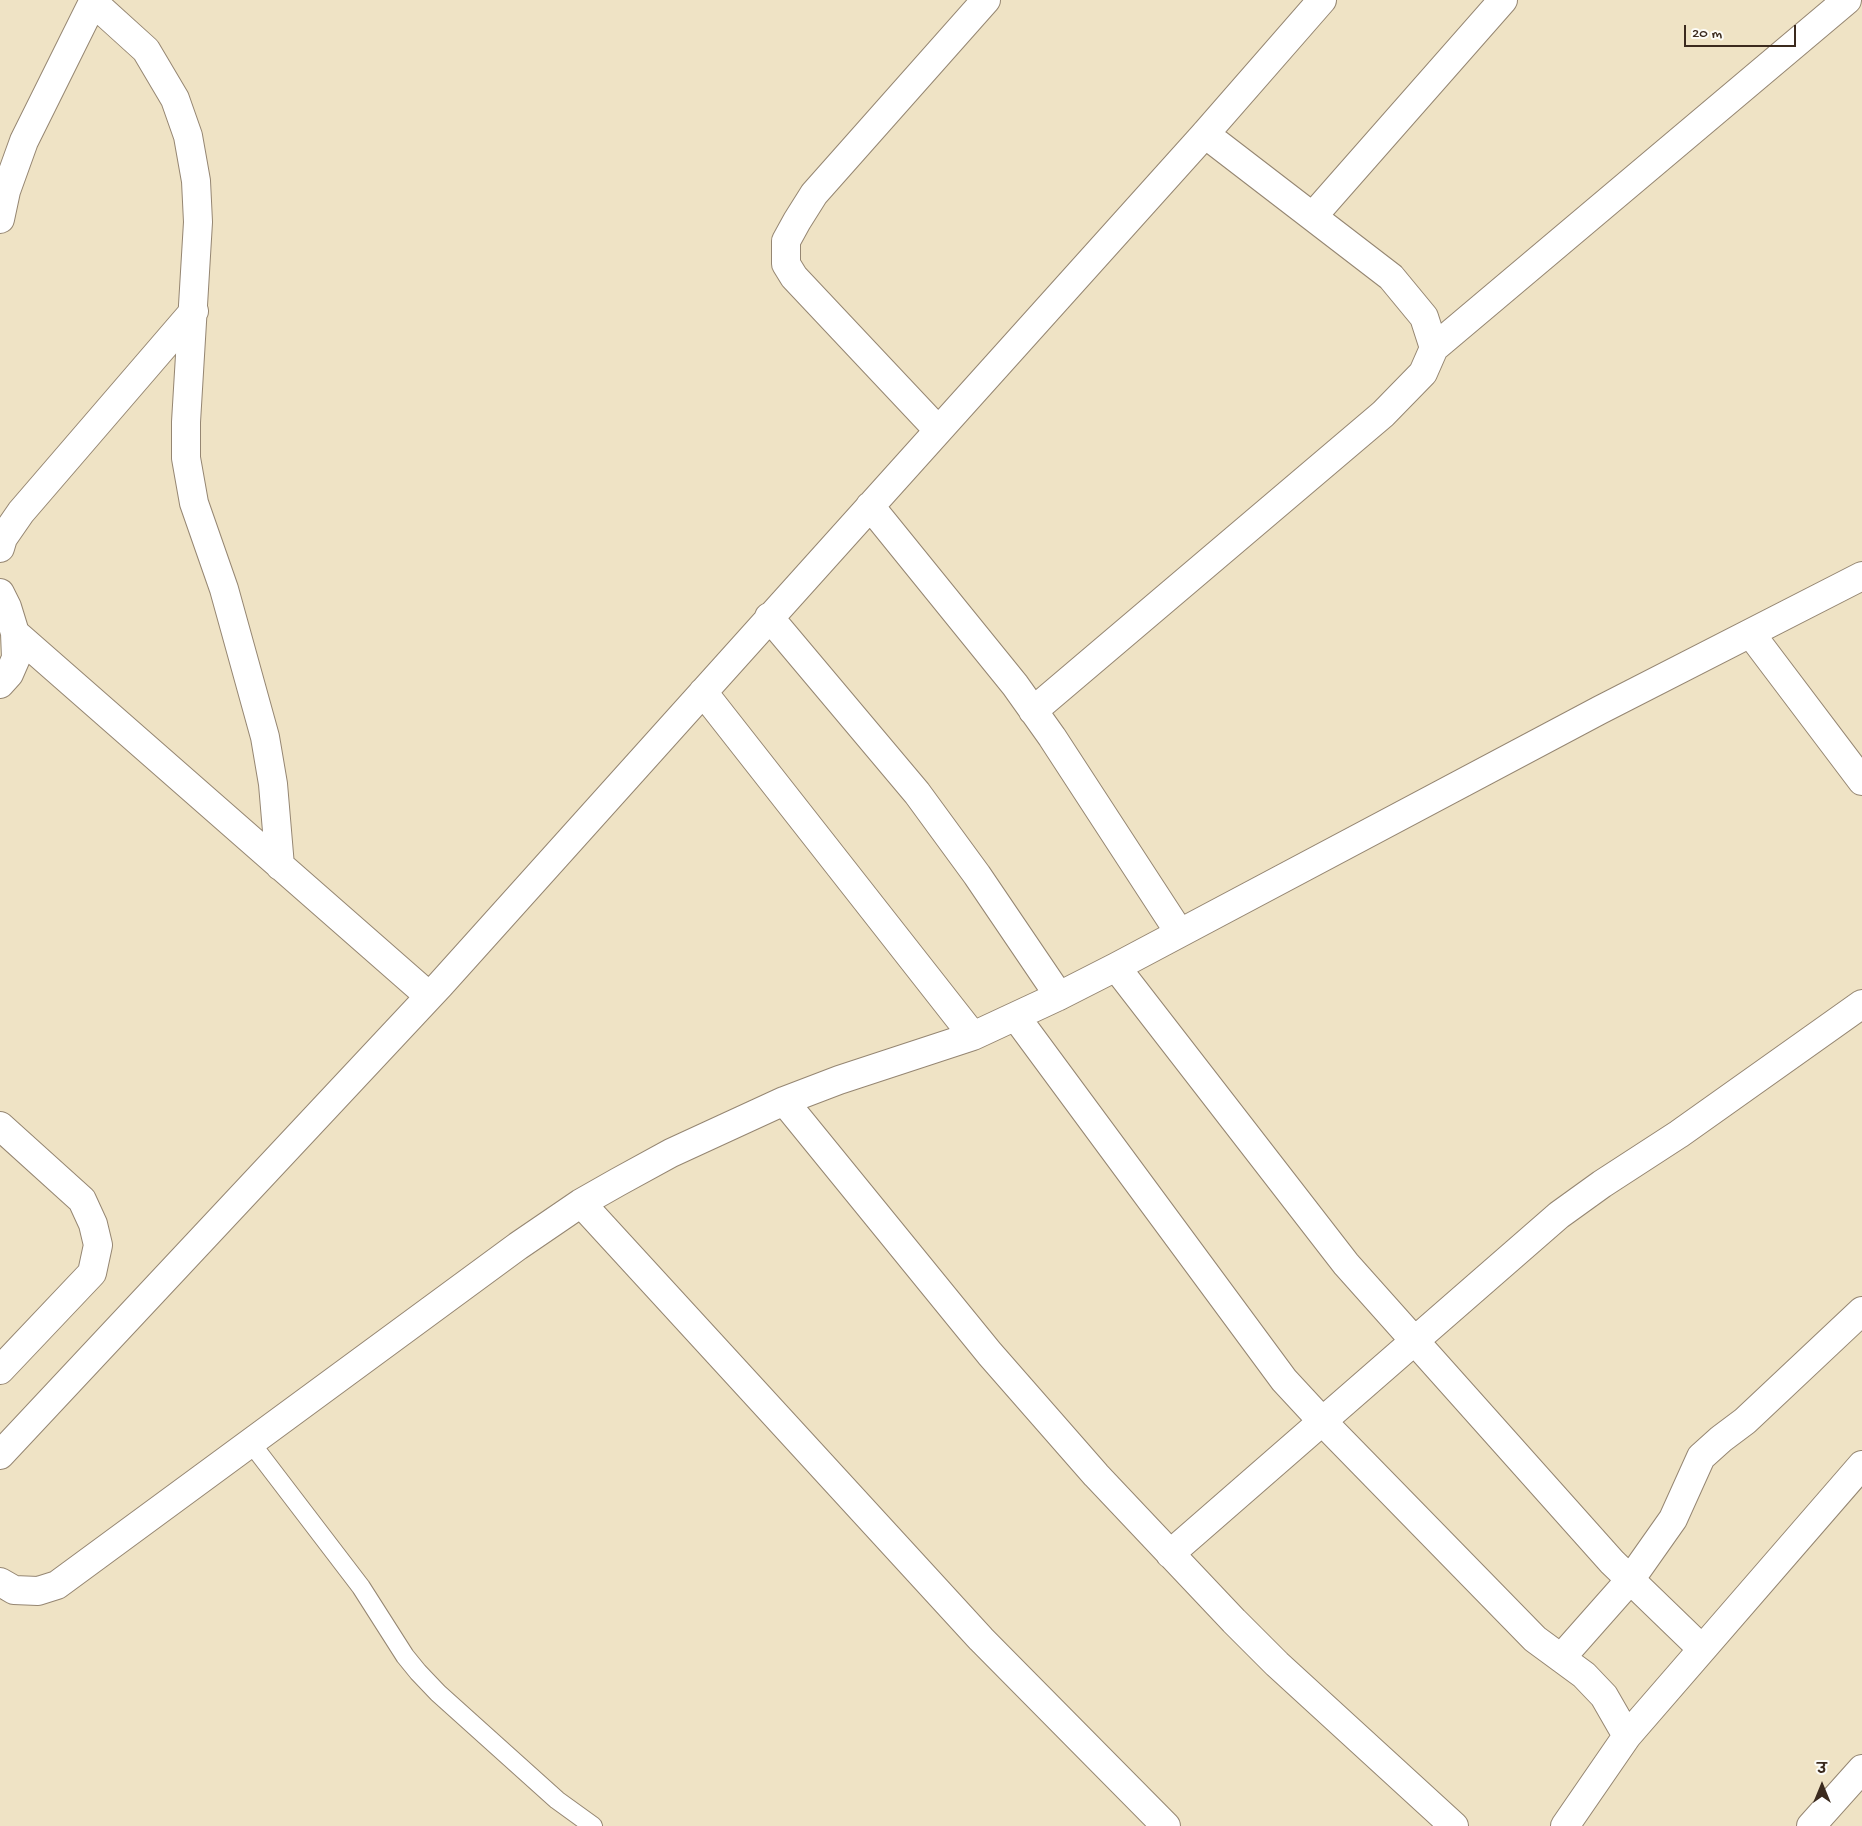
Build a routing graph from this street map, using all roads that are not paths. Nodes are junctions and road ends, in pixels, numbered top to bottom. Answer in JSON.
{"nodes":[{"id":1,"x":986,"y":0,"type":"edge"},
{"id":2,"x":1322,"y":0,"type":"edge"},
{"id":3,"x":1503,"y":0,"type":"edge"},
{"id":4,"x":1847,"y":0,"type":"edge"},
{"id":5,"x":94,"y":1,"type":"edge"},
{"id":6,"x":1204,"y":134,"type":"junction"},
{"id":7,"x":1313,"y":216,"type":"junction"},
{"id":8,"x":0,"y":218,"type":"edge"},
{"id":9,"x":194,"y":311,"type":"junction"},
{"id":10,"x":1434,"y":348,"type":"junction"},
{"id":11,"x":938,"y":430,"type":"junction"},
{"id":12,"x":870,"y":506,"type":"junction"},
{"id":13,"x":0,"y":548,"type":"edge"},
{"id":14,"x":1862,"y":576,"type":"edge"},
{"id":15,"x":0,"y":593,"type":"edge"},
{"id":16,"x":769,"y":617,"type":"junction"},
{"id":17,"x":15,"y":633,"type":"junction"},
{"id":18,"x":1751,"y":634,"type":"junction"},
{"id":19,"x":0,"y":684,"type":"edge"},
{"id":20,"x":703,"y":692,"type":"junction"},
{"id":21,"x":1033,"y":711,"type":"junction"},
{"id":22,"x":1862,"y":781,"type":"edge"},
{"id":23,"x":280,"y":866,"type":"junction"},
{"id":24,"x":1179,"y":932,"type":"junction"},
{"id":25,"x":1116,"y":967,"type":"junction"},
{"id":26,"x":429,"y":996,"type":"junction"},
{"id":27,"x":1059,"y":996,"type":"junction"},
{"id":28,"x":1862,"y":1004,"type":"edge"},
{"id":29,"x":1016,"y":1017,"type":"junction"},
{"id":30,"x":974,"y":1036,"type":"junction"},
{"id":31,"x":784,"y":1101,"type":"junction"},
{"id":32,"x":0,"y":1126,"type":"edge"},
{"id":33,"x":581,"y":1203,"type":"junction"},
{"id":34,"x":1862,"y":1311,"type":"edge"},
{"id":35,"x":1415,"y":1341,"type":"junction"},
{"id":36,"x":0,"y":1370,"type":"edge"},
{"id":37,"x":1322,"y":1422,"type":"junction"},
{"id":38,"x":251,"y":1442,"type":"junction"},
{"id":39,"x":0,"y":1455,"type":"edge"},
{"id":40,"x":1862,"y":1465,"type":"edge"},
{"id":41,"x":1170,"y":1554,"type":"junction"},
{"id":42,"x":1630,"y":1580,"type":"junction"},
{"id":43,"x":0,"y":1582,"type":"edge"},
{"id":44,"x":1702,"y":1649,"type":"junction"},
{"id":45,"x":1560,"y":1658,"type":"junction"},
{"id":46,"x":1627,"y":1736,"type":"junction"},
{"id":47,"x":1862,"y":1769,"type":"edge"},
{"id":48,"x":592,"y":1826,"type":"edge"},
{"id":49,"x":1166,"y":1826,"type":"edge"},
{"id":50,"x":1454,"y":1826,"type":"edge"},
{"id":51,"x":1565,"y":1826,"type":"edge"},
{"id":52,"x":1811,"y":1826,"type":"edge"}],
"edges":[{"from":1,"to":11,"type":"street"},
{"from":2,"to":6,"type":"street"},
{"from":3,"to":7,"type":"street"},
{"from":4,"to":10,"type":"street"},
{"from":5,"to":8,"type":"street"},
{"from":5,"to":9,"type":"street"},
{"from":6,"to":7,"type":"street"},
{"from":6,"to":11,"type":"street"},
{"from":7,"to":10,"type":"street"},
{"from":9,"to":13,"type":"street"},
{"from":9,"to":23,"type":"street"},
{"from":10,"to":21,"type":"street"},
{"from":11,"to":12,"type":"street"},
{"from":12,"to":16,"type":"street"},
{"from":12,"to":21,"type":"street"},
{"from":14,"to":18,"type":"street"},
{"from":15,"to":17,"type":"street"},
{"from":16,"to":20,"type":"street"},
{"from":16,"to":27,"type":"street"},
{"from":17,"to":19,"type":"street"},
{"from":17,"to":23,"type":"street"},
{"from":18,"to":22,"type":"street"},
{"from":18,"to":24,"type":"street"},
{"from":20,"to":26,"type":"street"},
{"from":20,"to":30,"type":"street"},
{"from":21,"to":24,"type":"street"},
{"from":23,"to":26,"type":"street"},
{"from":24,"to":25,"type":"street"},
{"from":25,"to":27,"type":"street"},
{"from":25,"to":35,"type":"street"},
{"from":26,"to":39,"type":"street"},
{"from":27,"to":29,"type":"street"},
{"from":28,"to":35,"type":"street"},
{"from":29,"to":30,"type":"street"},
{"from":29,"to":37,"type":"street"},
{"from":30,"to":31,"type":"street"},
{"from":31,"to":33,"type":"street"},
{"from":31,"to":41,"type":"street"},
{"from":32,"to":36,"type":"street"},
{"from":33,"to":38,"type":"street"},
{"from":33,"to":49,"type":"street"},
{"from":34,"to":42,"type":"street"},
{"from":35,"to":37,"type":"street"},
{"from":35,"to":42,"type":"street"},
{"from":37,"to":41,"type":"street"},
{"from":37,"to":45,"type":"street"},
{"from":38,"to":43,"type":"street"},
{"from":38,"to":48,"type":"lane"},
{"from":40,"to":44,"type":"street"},
{"from":41,"to":50,"type":"street"},
{"from":42,"to":44,"type":"street"},
{"from":42,"to":45,"type":"street"},
{"from":44,"to":46,"type":"street"},
{"from":45,"to":46,"type":"street"},
{"from":46,"to":51,"type":"street"},
{"from":47,"to":52,"type":"street"}]}
